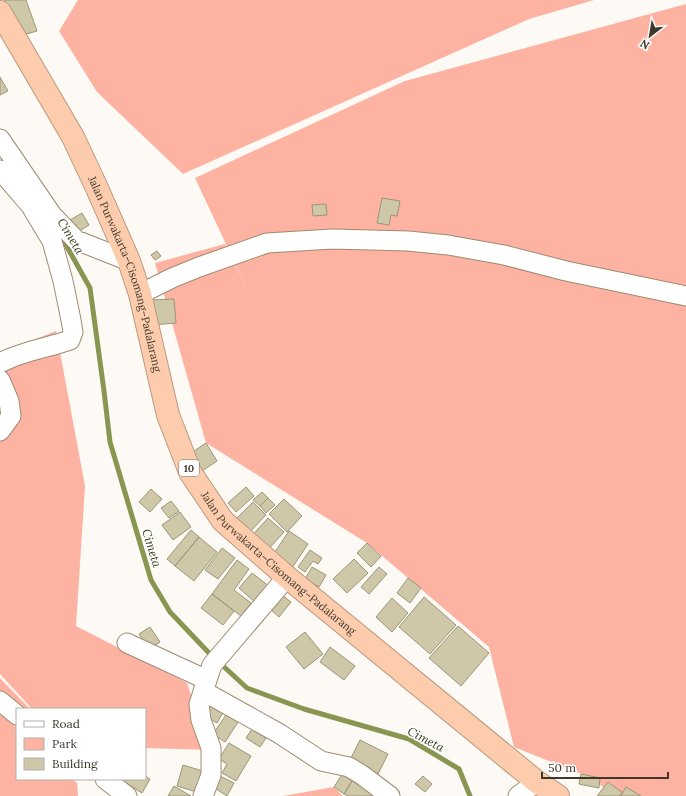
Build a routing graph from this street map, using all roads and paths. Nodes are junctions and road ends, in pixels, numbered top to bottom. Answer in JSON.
{"nodes":[{"id":1,"x":0,"y":12,"type":"edge"},
{"id":2,"x":0,"y":139,"type":"edge"},
{"id":3,"x":0,"y":170,"type":"edge"},
{"id":4,"x":129,"y":261,"type":"junction"},
{"id":5,"x":140,"y":294,"type":"junction"},
{"id":6,"x":686,"y":296,"type":"edge"},
{"id":7,"x":0,"y":363,"type":"edge"},
{"id":8,"x":0,"y":380,"type":"edge"},
{"id":9,"x":0,"y":431,"type":"edge"},
{"id":10,"x":287,"y":577,"type":"junction"},
{"id":11,"x":127,"y":643,"type":"dead end"},
{"id":12,"x":207,"y":679,"type":"junction"},
{"id":13,"x":0,"y":701,"type":"edge"},
{"id":14,"x":16,"y":714,"type":"edge"},
{"id":15,"x":106,"y":780,"type":"edge"},
{"id":16,"x":538,"y":782,"type":"junction"},
{"id":17,"x":127,"y":796,"type":"edge"},
{"id":18,"x":203,"y":796,"type":"edge"},
{"id":19,"x":390,"y":796,"type":"edge"},
{"id":20,"x":518,"y":796,"type":"edge"},
{"id":21,"x":558,"y":796,"type":"edge"}],
"edges":[{"from":1,"to":4,"type":"highway","name":"Jalan Purwakarta–Cisomang–Padalarang","number":"10"},
{"from":2,"to":4,"type":"street"},
{"from":3,"to":7,"type":"street"},
{"from":4,"to":5,"type":"highway","name":"Jalan Purwakarta–Cisomang–Padalarang","number":"10"},
{"from":5,"to":6,"type":"street"},
{"from":5,"to":10,"type":"highway","name":"Jalan Purwakarta–Cisomang–Padalarang","number":"10"},
{"from":8,"to":9,"type":"street"},
{"from":10,"to":12,"type":"street"},
{"from":10,"to":16,"type":"highway","name":"Jalan Purwakarta–Cisomang–Padalarang","number":"10"},
{"from":11,"to":12,"type":"street"},
{"from":12,"to":18,"type":"street"},
{"from":12,"to":19,"type":"street"},
{"from":13,"to":14,"type":"street"},
{"from":15,"to":17,"type":"street"},
{"from":16,"to":20,"type":"street"},
{"from":16,"to":21,"type":"highway","name":"Jalan Purwakarta–Cisomang–Padalarang","number":"10"}]}
